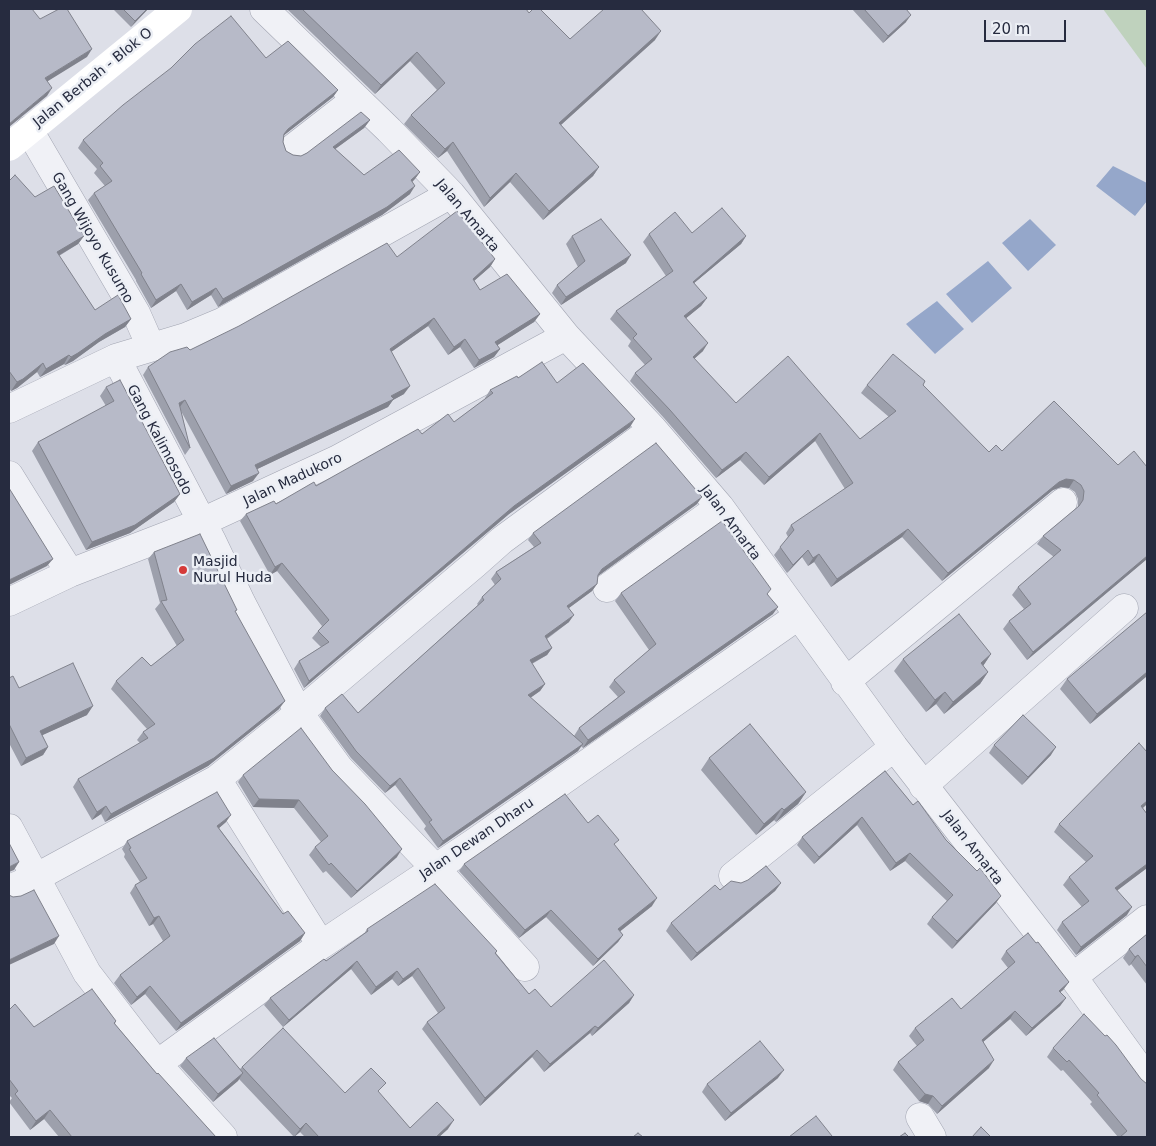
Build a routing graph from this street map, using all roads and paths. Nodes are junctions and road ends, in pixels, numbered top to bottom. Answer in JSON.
{"nodes":[{"id":1,"x":178,"y":9,"type":"edge"},
{"id":2,"x":264,"y":9,"type":"edge"},
{"id":3,"x":356,"y":99,"type":"junction"},
{"id":4,"x":19,"y":139,"type":"edge"},
{"id":5,"x":293,"y":148,"type":"dead end"},
{"id":6,"x":451,"y":194,"type":"junction"},
{"id":7,"x":566,"y":336,"type":"junction"},
{"id":8,"x":151,"y":347,"type":"junction"},
{"id":9,"x":116,"y":358,"type":"junction"},
{"id":10,"x":9,"y":409,"type":"edge"},
{"id":11,"x":653,"y":429,"type":"junction"},
{"id":12,"x":9,"y":475,"type":"edge"},
{"id":13,"x":1064,"y":502,"type":"dead end"},
{"id":14,"x":720,"y":507,"type":"junction"},
{"id":15,"x":202,"y":522,"type":"junction"},
{"id":16,"x":70,"y":573,"type":"junction"},
{"id":17,"x":607,"y":588,"type":"dead end"},
{"id":18,"x":9,"y":602,"type":"edge"},
{"id":19,"x":1124,"y":608,"type":"dead end"},
{"id":20,"x":798,"y":616,"type":"junction"},
{"id":21,"x":845,"y":682,"type":"junction"},
{"id":22,"x":299,"y":713,"type":"junction"},
{"id":23,"x":894,"y":747,"type":"junction"},
{"id":24,"x":217,"y":779,"type":"junction"},
{"id":25,"x":923,"y":786,"type":"junction"},
{"id":26,"x":9,"y":828,"type":"edge"},
{"id":27,"x":435,"y":868,"type":"junction"},
{"id":28,"x":734,"y":876,"type":"dead end"},
{"id":29,"x":35,"y":878,"type":"junction"},
{"id":30,"x":9,"y":889,"type":"edge"},
{"id":31,"x":1147,"y":919,"type":"edge"},
{"id":32,"x":321,"y":946,"type":"junction"},
{"id":33,"x":525,"y":967,"type":"dead end"},
{"id":34,"x":1073,"y":977,"type":"junction"},
{"id":35,"x":157,"y":1064,"type":"junction"},
{"id":36,"x":1145,"y":1070,"type":"edge"},
{"id":37,"x":223,"y":1137,"type":"edge"}],
"edges":[{"from":1,"to":4,"type":"main road","name":"Jalan Berbah - Blok O"},
{"from":2,"to":3,"type":"street","name":"Jalan Amarta"},
{"from":3,"to":5,"type":"street"},
{"from":3,"to":6,"type":"street","name":"Jalan Amarta"},
{"from":4,"to":8,"type":"street","name":"Gang Wijoyo Kusumo"},
{"from":6,"to":7,"type":"street","name":"Jalan Amarta"},
{"from":6,"to":8,"type":"street"},
{"from":7,"to":11,"type":"street","name":"Jalan Amarta"},
{"from":7,"to":15,"type":"street","name":"Jalan Madukoro"},
{"from":8,"to":9,"type":"street"},
{"from":9,"to":10,"type":"street"},
{"from":9,"to":15,"type":"street","name":"Gang Kalimosodo"},
{"from":11,"to":14,"type":"street","name":"Jalan Amarta"},
{"from":11,"to":22,"type":"street"},
{"from":12,"to":16,"type":"street"},
{"from":13,"to":21,"type":"street"},
{"from":14,"to":17,"type":"street"},
{"from":14,"to":20,"type":"street","name":"Jalan Amarta"},
{"from":15,"to":16,"type":"street","name":"Jalan Madukoro"},
{"from":15,"to":22,"type":"street","name":"Gang Kalimosodo"},
{"from":16,"to":18,"type":"street","name":"Jalan Madukoro"},
{"from":19,"to":25,"type":"street"},
{"from":20,"to":21,"type":"street","name":"Jalan Amarta"},
{"from":20,"to":27,"type":"street","name":"Jalan Dewan Dharu"},
{"from":21,"to":23,"type":"street","name":"Jalan Amarta"},
{"from":22,"to":24,"type":"street"},
{"from":22,"to":27,"type":"street","name":"Gang Kalimosodo"},
{"from":23,"to":25,"type":"street","name":"Jalan Amarta"},
{"from":23,"to":28,"type":"street"},
{"from":24,"to":29,"type":"street"},
{"from":24,"to":32,"type":"street"},
{"from":25,"to":34,"type":"street","name":"Jalan Amarta"},
{"from":26,"to":29,"type":"street"},
{"from":27,"to":32,"type":"street","name":"Jalan Dewan Dharu"},
{"from":27,"to":33,"type":"street","name":"Gang Kalimosodo"},
{"from":29,"to":30,"type":"street"},
{"from":29,"to":35,"type":"street"},
{"from":31,"to":34,"type":"street"},
{"from":32,"to":35,"type":"street","name":"Jalan Dewan Dharu"},
{"from":34,"to":36,"type":"street","name":"Jalan Amarta"},
{"from":35,"to":37,"type":"street"}]}
